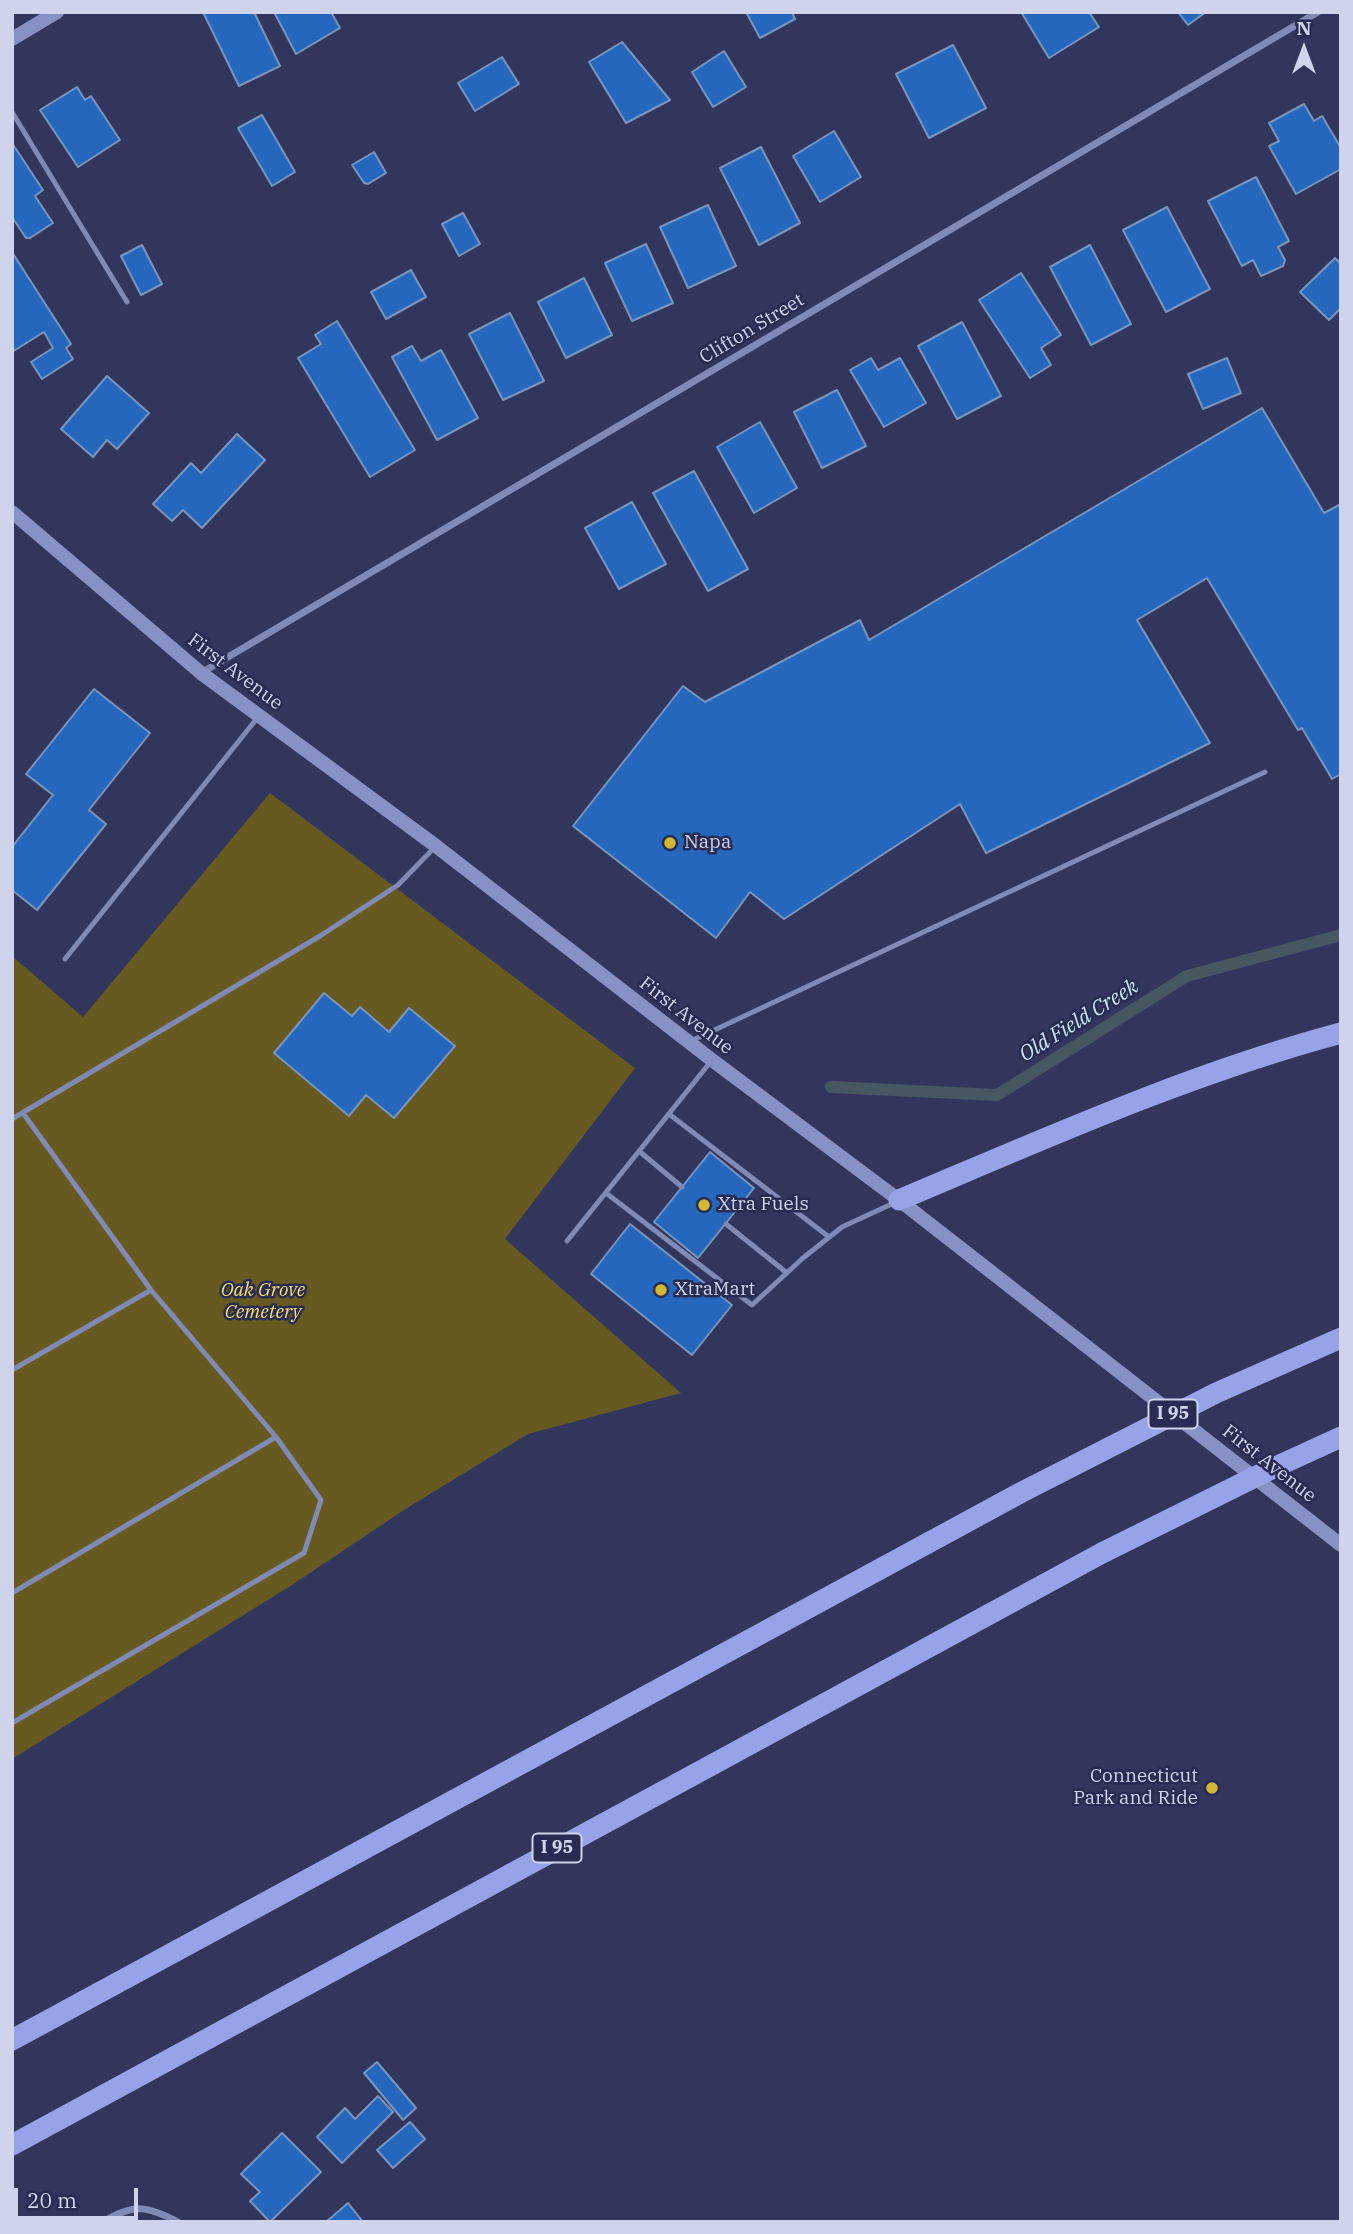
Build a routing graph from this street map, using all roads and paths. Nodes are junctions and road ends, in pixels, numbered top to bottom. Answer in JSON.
{"nodes":[{"id":1,"x":57,"y":12,"type":"edge"},
{"id":2,"x":1318,"y":12,"type":"edge"},
{"id":3,"x":12,"y":39,"type":"edge"},
{"id":4,"x":12,"y":112,"type":"edge"},
{"id":5,"x":127,"y":302,"type":"dead end"},
{"id":6,"x":12,"y":512,"type":"edge"},
{"id":7,"x":201,"y":673,"type":"junction"},
{"id":8,"x":260,"y":715,"type":"junction"},
{"id":9,"x":1265,"y":772,"type":"dead end"},
{"id":10,"x":436,"y":846,"type":"junction"},
{"id":11,"x":65,"y":959,"type":"dead end"},
{"id":12,"x":1341,"y":1033,"type":"edge"},
{"id":13,"x":689,"y":1042,"type":"junction"},
{"id":14,"x":712,"y":1060,"type":"junction"},
{"id":15,"x":23,"y":1113,"type":"junction"},
{"id":16,"x":669,"y":1114,"type":"junction"},
{"id":17,"x":12,"y":1119,"type":"edge"},
{"id":18,"x":639,"y":1152,"type":"junction"},
{"id":19,"x":682,"y":1187,"type":"dead end"},
{"id":20,"x":606,"y":1193,"type":"junction"},
{"id":21,"x":898,"y":1200,"type":"junction"},
{"id":22,"x":726,"y":1224,"type":"dead end"},
{"id":23,"x":829,"y":1237,"type":"junction"},
{"id":24,"x":567,"y":1241,"type":"dead end"},
{"id":25,"x":787,"y":1273,"type":"junction"},
{"id":26,"x":151,"y":1290,"type":"junction"},
{"id":27,"x":1334,"y":1341,"type":"edge"},
{"id":28,"x":12,"y":1370,"type":"edge"},
{"id":29,"x":276,"y":1437,"type":"junction"},
{"id":30,"x":1341,"y":1437,"type":"edge"},
{"id":31,"x":1341,"y":1545,"type":"edge"},
{"id":32,"x":12,"y":1593,"type":"edge"},
{"id":33,"x":12,"y":1723,"type":"edge"},
{"id":34,"x":12,"y":2040,"type":"edge"},
{"id":35,"x":12,"y":2145,"type":"edge"},
{"id":36,"x":103,"y":2222,"type":"edge"},
{"id":37,"x":178,"y":2222,"type":"edge"}],
"edges":[{"from":1,"to":3,"type":"main road"},
{"from":2,"to":7,"type":"street","name":"Clifton Street"},
{"from":4,"to":5,"type":"lane"},
{"from":6,"to":7,"type":"main road","name":"First Avenue"},
{"from":7,"to":8,"type":"main road","name":"First Avenue"},
{"from":8,"to":10,"type":"main road","name":"First Avenue"},
{"from":8,"to":11,"type":"lane"},
{"from":9,"to":13,"type":"lane"},
{"from":10,"to":13,"type":"main road","name":"First Avenue"},
{"from":10,"to":15,"type":"lane"},
{"from":12,"to":21,"type":"highway"},
{"from":13,"to":14,"type":"main road","name":"First Avenue"},
{"from":14,"to":16,"type":"lane"},
{"from":14,"to":21,"type":"main road","name":"First Avenue"},
{"from":15,"to":17,"type":"lane"},
{"from":15,"to":26,"type":"lane"},
{"from":16,"to":18,"type":"lane"},
{"from":16,"to":23,"type":"lane"},
{"from":18,"to":19,"type":"lane"},
{"from":18,"to":20,"type":"lane"},
{"from":20,"to":24,"type":"lane"},
{"from":20,"to":25,"type":"lane"},
{"from":21,"to":23,"type":"lane"},
{"from":21,"to":31,"type":"main road","name":"First Avenue"},
{"from":22,"to":25,"type":"lane"},
{"from":23,"to":25,"type":"lane"},
{"from":26,"to":28,"type":"lane"},
{"from":26,"to":29,"type":"lane"},
{"from":27,"to":34,"type":"highway","number":"I 95"},
{"from":29,"to":32,"type":"lane"},
{"from":29,"to":33,"type":"lane"},
{"from":30,"to":35,"type":"highway","number":"I 95"},
{"from":36,"to":37,"type":"street"}]}
